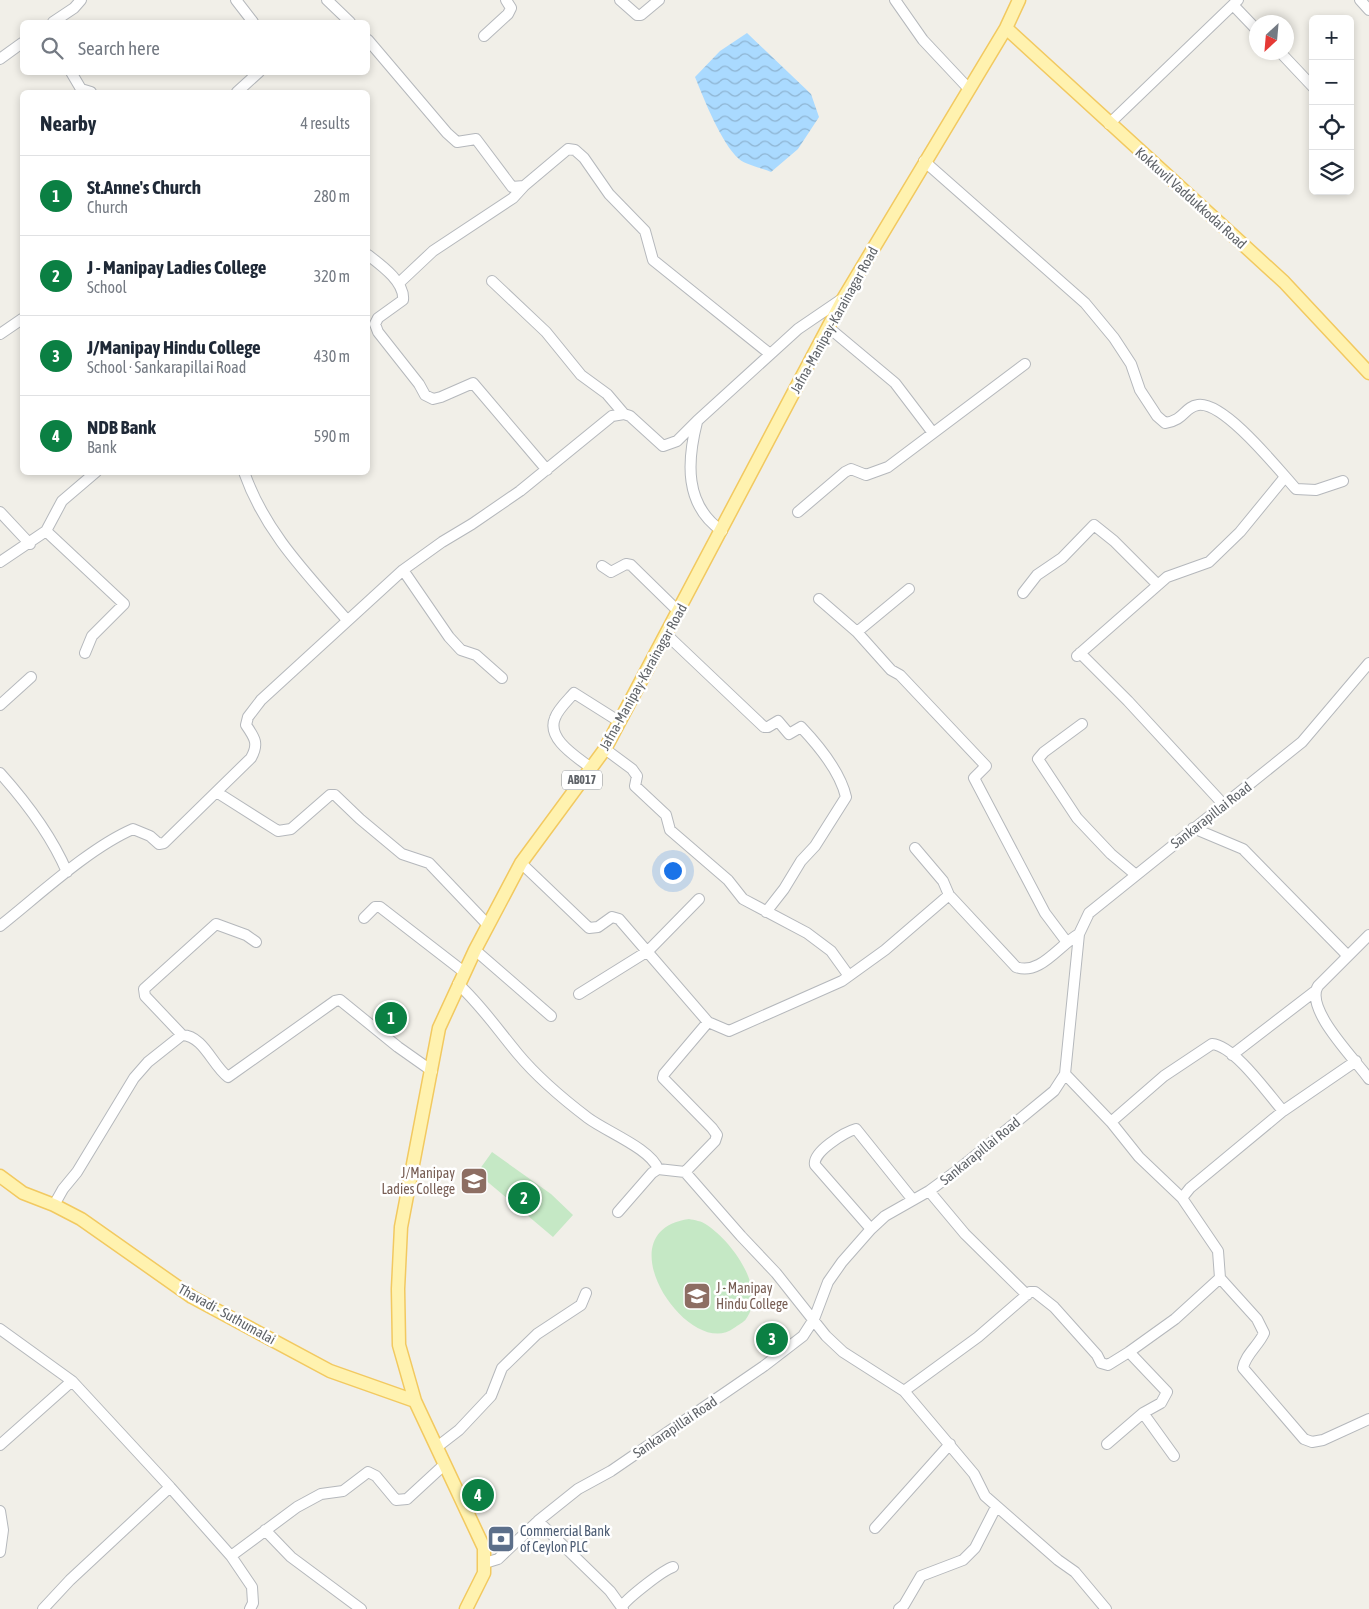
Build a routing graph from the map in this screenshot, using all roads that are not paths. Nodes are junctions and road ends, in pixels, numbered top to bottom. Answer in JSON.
{"nodes":[{"id":1,"x":81,"y":0,"type":"edge"},
{"id":2,"x":236,"y":0,"type":"edge"},
{"id":3,"x":327,"y":0,"type":"edge"},
{"id":4,"x":506,"y":0,"type":"edge"},
{"id":5,"x":620,"y":0,"type":"edge"},
{"id":6,"x":659,"y":0,"type":"edge"},
{"id":7,"x":895,"y":0,"type":"edge"},
{"id":8,"x":1019,"y":0,"type":"edge"},
{"id":9,"x":1360,"y":0,"type":"edge"},
{"id":10,"x":1236,"y":2,"type":"edge"},
{"id":11,"x":1369,"y":10,"type":"edge"},
{"id":12,"x":57,"y":20,"type":"edge"},
{"id":13,"x":251,"y":20,"type":"edge"},
{"id":14,"x":348,"y":20,"type":"edge"},
{"id":15,"x":1249,"y":20,"type":"edge"},
{"id":16,"x":1006,"y":28,"type":"junction"},
{"id":17,"x":484,"y":36,"type":"dead end"},
{"id":18,"x":370,"y":42,"type":"edge"},
{"id":19,"x":20,"y":44,"type":"edge"},
{"id":20,"x":0,"y":59,"type":"edge"},
{"id":21,"x":1288,"y":60,"type":"edge"},
{"id":22,"x":73,"y":75,"type":"edge"},
{"id":23,"x":256,"y":75,"type":"edge"},
{"id":24,"x":1309,"y":83,"type":"edge"},
{"id":25,"x":969,"y":89,"type":"junction"},
{"id":26,"x":84,"y":90,"type":"edge"},
{"id":27,"x":239,"y":90,"type":"edge"},
{"id":28,"x":1109,"y":124,"type":"junction"},
{"id":29,"x":924,"y":161,"type":"junction"},
{"id":30,"x":524,"y":186,"type":"junction"},
{"id":31,"x":370,"y":257,"type":"edge"},
{"id":32,"x":492,"y":281,"type":"dead end"},
{"id":33,"x":399,"y":283,"type":"junction"},
{"id":34,"x":843,"y":299,"type":"junction"},
{"id":35,"x":20,"y":320,"type":"edge"},
{"id":36,"x":828,"y":327,"type":"junction"},
{"id":37,"x":0,"y":334,"type":"edge"},
{"id":38,"x":770,"y":354,"type":"junction"},
{"id":39,"x":1025,"y":364,"type":"dead end"},
{"id":40,"x":1369,"y":374,"type":"edge"},
{"id":41,"x":624,"y":414,"type":"junction"},
{"id":42,"x":697,"y":421,"type":"junction"},
{"id":43,"x":933,"y":433,"type":"junction"},
{"id":44,"x":547,"y":470,"type":"junction"},
{"id":45,"x":92,"y":475,"type":"edge"},
{"id":46,"x":245,"y":475,"type":"edge"},
{"id":47,"x":1285,"y":477,"type":"junction"},
{"id":48,"x":1343,"y":481,"type":"dead end"},
{"id":49,"x":0,"y":512,"type":"edge"},
{"id":50,"x":798,"y":512,"type":"dead end"},
{"id":51,"x":722,"y":531,"type":"junction"},
{"id":52,"x":46,"y":532,"type":"junction"},
{"id":53,"x":30,"y":544,"type":"junction"},
{"id":54,"x":0,"y":562,"type":"edge"},
{"id":55,"x":602,"y":566,"type":"dead end"},
{"id":56,"x":404,"y":570,"type":"junction"},
{"id":57,"x":1158,"y":585,"type":"junction"},
{"id":58,"x":909,"y":589,"type":"dead end"},
{"id":59,"x":1023,"y":593,"type":"dead end"},
{"id":60,"x":819,"y":599,"type":"dead end"},
{"id":61,"x":679,"y":612,"type":"junction"},
{"id":62,"x":347,"y":620,"type":"junction"},
{"id":63,"x":857,"y":632,"type":"junction"},
{"id":64,"x":667,"y":635,"type":"junction"},
{"id":65,"x":84,"y":653,"type":"dead end"},
{"id":66,"x":1369,"y":663,"type":"edge"},
{"id":67,"x":31,"y":677,"type":"dead end"},
{"id":68,"x":502,"y":678,"type":"dead end"},
{"id":69,"x":0,"y":706,"type":"edge"},
{"id":70,"x":620,"y":722,"type":"junction"},
{"id":71,"x":1082,"y":724,"type":"dead end"},
{"id":72,"x":604,"y":749,"type":"junction"},
{"id":73,"x":591,"y":768,"type":"junction"},
{"id":74,"x":0,"y":773,"type":"edge"},
{"id":75,"x":218,"y":793,"type":"junction"},
{"id":76,"x":1224,"y":805,"type":"junction"},
{"id":77,"x":1194,"y":828,"type":"junction"},
{"id":78,"x":915,"y":848,"type":"dead end"},
{"id":79,"x":521,"y":863,"type":"junction"},
{"id":80,"x":67,"y":872,"type":"junction"},
{"id":81,"x":1136,"y":875,"type":"junction"},
{"id":82,"x":949,"y":895,"type":"junction"},
{"id":83,"x":698,"y":899,"type":"dead end"},
{"id":84,"x":766,"y":912,"type":"junction"},
{"id":85,"x":364,"y":918,"type":"dead end"},
{"id":86,"x":488,"y":925,"type":"junction"},
{"id":87,"x":0,"y":926,"type":"edge"},
{"id":88,"x":1079,"y":934,"type":"junction"},
{"id":89,"x":1369,"y":935,"type":"edge"},
{"id":90,"x":1066,"y":941,"type":"junction"},
{"id":91,"x":256,"y":942,"type":"dead end"},
{"id":92,"x":475,"y":950,"type":"junction"},
{"id":93,"x":648,"y":952,"type":"junction"},
{"id":94,"x":1348,"y":956,"type":"junction"},
{"id":95,"x":849,"y":976,"type":"junction"},
{"id":96,"x":461,"y":978,"type":"junction"},
{"id":97,"x":1314,"y":992,"type":"junction"},
{"id":98,"x":578,"y":994,"type":"dead end"},
{"id":99,"x":551,"y":1016,"type":"dead end"},
{"id":100,"x":708,"y":1022,"type":"junction"},
{"id":101,"x":182,"y":1036,"type":"junction"},
{"id":102,"x":1232,"y":1055,"type":"junction"},
{"id":103,"x":1356,"y":1061,"type":"junction"},
{"id":104,"x":432,"y":1072,"type":"junction"},
{"id":105,"x":1065,"y":1074,"type":"junction"},
{"id":106,"x":1369,"y":1079,"type":"edge"},
{"id":107,"x":1283,"y":1111,"type":"junction"},
{"id":108,"x":1111,"y":1122,"type":"junction"},
{"id":109,"x":658,"y":1169,"type":"junction"},
{"id":110,"x":685,"y":1172,"type":"junction"},
{"id":111,"x":0,"y":1176,"type":"edge"},
{"id":112,"x":929,"y":1191,"type":"junction"},
{"id":113,"x":1182,"y":1198,"type":"junction"},
{"id":114,"x":913,"y":1200,"type":"junction"},
{"id":115,"x":54,"y":1205,"type":"junction"},
{"id":116,"x":618,"y":1212,"type":"dead end"},
{"id":117,"x":871,"y":1228,"type":"junction"},
{"id":118,"x":1220,"y":1278,"type":"junction"},
{"id":119,"x":586,"y":1293,"type":"dead end"},
{"id":120,"x":1027,"y":1295,"type":"junction"},
{"id":121,"x":814,"y":1319,"type":"junction"},
{"id":122,"x":0,"y":1329,"type":"edge"},
{"id":123,"x":1129,"y":1352,"type":"junction"},
{"id":124,"x":72,"y":1381,"type":"junction"},
{"id":125,"x":904,"y":1391,"type":"junction"},
{"id":126,"x":415,"y":1401,"type":"junction"},
{"id":127,"x":1143,"y":1413,"type":"junction"},
{"id":128,"x":1369,"y":1419,"type":"edge"},
{"id":129,"x":950,"y":1444,"type":"junction"},
{"id":130,"x":1107,"y":1444,"type":"dead end"},
{"id":131,"x":0,"y":1445,"type":"edge"},
{"id":132,"x":437,"y":1447,"type":"junction"},
{"id":133,"x":1174,"y":1456,"type":"dead end"},
{"id":134,"x":445,"y":1464,"type":"junction"},
{"id":135,"x":170,"y":1487,"type":"junction"},
{"id":136,"x":996,"y":1507,"type":"junction"},
{"id":137,"x":0,"y":1511,"type":"edge"},
{"id":138,"x":538,"y":1521,"type":"junction"},
{"id":139,"x":875,"y":1528,"type":"dead end"},
{"id":140,"x":265,"y":1530,"type":"junction"},
{"id":141,"x":0,"y":1552,"type":"edge"},
{"id":142,"x":231,"y":1556,"type":"junction"},
{"id":143,"x":485,"y":1563,"type":"junction"},
{"id":144,"x":673,"y":1567,"type":"dead end"},
{"id":145,"x":623,"y":1607,"type":"edge"},
{"id":146,"x":43,"y":1609,"type":"edge"},
{"id":147,"x":250,"y":1609,"type":"edge"},
{"id":148,"x":361,"y":1609,"type":"edge"},
{"id":149,"x":466,"y":1609,"type":"edge"},
{"id":150,"x":899,"y":1609,"type":"edge"},
{"id":151,"x":1106,"y":1609,"type":"edge"}],
"edges":[{"from":1,"to":12,"type":"street"},
{"from":2,"to":13,"type":"street"},
{"from":3,"to":14,"type":"street"},
{"from":4,"to":17,"type":"street"},
{"from":5,"to":6,"type":"street"},
{"from":7,"to":25,"type":"street"},
{"from":8,"to":16,"type":"main road","name":"Jafna-Manipay-Karainagar Road","number":"AB017"},
{"from":9,"to":11,"type":"street"},
{"from":10,"to":15,"type":"street"},
{"from":10,"to":28,"type":"street"},
{"from":16,"to":25,"type":"main road","name":"Jafna-Manipay-Karainagar Road","number":"AB017"},
{"from":16,"to":28,"type":"main road","name":"Kokkuvil Vaddukkodai Road"},
{"from":18,"to":30,"type":"street"},
{"from":19,"to":20,"type":"street"},
{"from":21,"to":24,"type":"street"},
{"from":22,"to":26,"type":"street"},
{"from":23,"to":27,"type":"street"},
{"from":25,"to":29,"type":"main road","name":"Jafna-Manipay-Karainagar Road","number":"AB017"},
{"from":28,"to":40,"type":"main road","name":"Kokkuvil Vaddukkodai Road"},
{"from":29,"to":34,"type":"main road","name":"Jafna-Manipay-Karainagar Road","number":"AB017"},
{"from":29,"to":47,"type":"street"},
{"from":30,"to":33,"type":"street"},
{"from":30,"to":38,"type":"street"},
{"from":31,"to":33,"type":"street"},
{"from":32,"to":41,"type":"street"},
{"from":33,"to":44,"type":"street"},
{"from":34,"to":36,"type":"main road","name":"Jafna-Manipay-Karainagar Road","number":"AB017"},
{"from":34,"to":38,"type":"street"},
{"from":35,"to":37,"type":"street"},
{"from":36,"to":43,"type":"street"},
{"from":36,"to":51,"type":"main road","name":"Jafna-Manipay-Karainagar Road","number":"AB017"},
{"from":38,"to":42,"type":"street"},
{"from":39,"to":43,"type":"street"},
{"from":41,"to":42,"type":"street"},
{"from":41,"to":44,"type":"street"},
{"from":42,"to":51,"type":"street"},
{"from":43,"to":50,"type":"street"},
{"from":44,"to":56,"type":"street"},
{"from":45,"to":52,"type":"street"},
{"from":46,"to":62,"type":"street"},
{"from":47,"to":48,"type":"street"},
{"from":47,"to":57,"type":"street"},
{"from":49,"to":53,"type":"street"},
{"from":51,"to":61,"type":"main road","name":"Jafna-Manipay-Karainagar Road","number":"AB017"},
{"from":52,"to":53,"type":"street"},
{"from":52,"to":65,"type":"street"},
{"from":53,"to":54,"type":"street"},
{"from":55,"to":61,"type":"street"},
{"from":56,"to":62,"type":"street"},
{"from":56,"to":68,"type":"street"},
{"from":57,"to":59,"type":"street"},
{"from":57,"to":76,"type":"street"},
{"from":58,"to":63,"type":"street"},
{"from":60,"to":63,"type":"street"},
{"from":61,"to":64,"type":"main road","name":"Jafna-Manipay-Karainagar Road","number":"AB017"},
{"from":62,"to":75,"type":"street"},
{"from":63,"to":90,"type":"street"},
{"from":64,"to":70,"type":"main road","name":"Jafna-Manipay-Karainagar Road","number":"AB017"},
{"from":64,"to":84,"type":"street"},
{"from":66,"to":76,"type":"street","name":"Sankarapillai Road"},
{"from":67,"to":69,"type":"street"},
{"from":70,"to":72,"type":"main road","name":"Jafna-Manipay-Karainagar Road","number":"AB017"},
{"from":70,"to":73,"type":"street"},
{"from":71,"to":81,"type":"street"},
{"from":72,"to":73,"type":"main road","name":"Jafna-Manipay-Karainagar Road","number":"AB017"},
{"from":72,"to":84,"type":"street"},
{"from":73,"to":79,"type":"main road","name":"Jafna-Manipay-Karainagar Road","number":"AB017"},
{"from":74,"to":80,"type":"street"},
{"from":75,"to":80,"type":"street"},
{"from":75,"to":86,"type":"street"},
{"from":76,"to":77,"type":"street","name":"Sankarapillai Road"},
{"from":77,"to":81,"type":"street","name":"Sankarapillai Road"},
{"from":77,"to":94,"type":"street"},
{"from":78,"to":82,"type":"street"},
{"from":79,"to":86,"type":"main road","name":"Jafna-Manipay-Karainagar Road","number":"AB017"},
{"from":79,"to":93,"type":"street"},
{"from":80,"to":87,"type":"street"},
{"from":81,"to":88,"type":"street","name":"Sankarapillai Road"},
{"from":82,"to":90,"type":"street"},
{"from":82,"to":95,"type":"street"},
{"from":83,"to":93,"type":"street"},
{"from":84,"to":95,"type":"street"},
{"from":85,"to":96,"type":"street"},
{"from":86,"to":92,"type":"main road","name":"Jafna-Manipay-Karainagar Road","number":"AB017"},
{"from":88,"to":90,"type":"street"},
{"from":88,"to":105,"type":"street","name":"Sankarapillai Road"},
{"from":89,"to":94,"type":"street"},
{"from":91,"to":101,"type":"street"},
{"from":92,"to":96,"type":"main road","name":"Jafna-Manipay-Karainagar Road","number":"AB017"},
{"from":92,"to":99,"type":"street"},
{"from":93,"to":98,"type":"street"},
{"from":93,"to":100,"type":"street"},
{"from":94,"to":97,"type":"street"},
{"from":95,"to":100,"type":"street"},
{"from":96,"to":104,"type":"main road","name":"Jafna-Manipay-Karainagar Road","number":"AB017"},
{"from":96,"to":109,"type":"street"},
{"from":97,"to":102,"type":"street"},
{"from":97,"to":103,"type":"street"},
{"from":100,"to":110,"type":"street"},
{"from":101,"to":104,"type":"street"},
{"from":101,"to":115,"type":"street"},
{"from":102,"to":107,"type":"street"},
{"from":102,"to":108,"type":"street"},
{"from":103,"to":106,"type":"street"},
{"from":103,"to":107,"type":"street"},
{"from":104,"to":126,"type":"main road","name":"Jafna-Manipay-Karainagar Road","number":"AB017"},
{"from":105,"to":108,"type":"street"},
{"from":105,"to":112,"type":"street","name":"Sankarapillai Road"},
{"from":107,"to":113,"type":"street"},
{"from":108,"to":113,"type":"street"},
{"from":109,"to":110,"type":"street"},
{"from":109,"to":116,"type":"street"},
{"from":110,"to":121,"type":"street"},
{"from":111,"to":115,"type":"main road","name":"Thavadi - Suthumalai"},
{"from":112,"to":114,"type":"street","name":"Sankarapillai Road"},
{"from":112,"to":120,"type":"street"},
{"from":113,"to":118,"type":"street"},
{"from":114,"to":117,"type":"street","name":"Sankarapillai Road"},
{"from":114,"to":117,"type":"street"},
{"from":115,"to":126,"type":"main road","name":"Thavadi - Suthumalai"},
{"from":117,"to":121,"type":"street","name":"Sankarapillai Road"},
{"from":118,"to":123,"type":"street"},
{"from":118,"to":128,"type":"street"},
{"from":119,"to":132,"type":"street"},
{"from":120,"to":123,"type":"street"},
{"from":120,"to":125,"type":"street"},
{"from":121,"to":125,"type":"street"},
{"from":121,"to":138,"type":"street","name":"Sankarapillai Road"},
{"from":122,"to":124,"type":"street"},
{"from":123,"to":127,"type":"street"},
{"from":124,"to":131,"type":"street"},
{"from":124,"to":135,"type":"street"},
{"from":125,"to":129,"type":"street"},
{"from":126,"to":132,"type":"main road","name":"Jafna-Manipay-Karainagar Road","number":"AB017"},
{"from":127,"to":130,"type":"street"},
{"from":127,"to":133,"type":"street"},
{"from":129,"to":136,"type":"street"},
{"from":129,"to":139,"type":"street"},
{"from":132,"to":134,"type":"main road","name":"Jafna-Manipay-Karainagar Road","number":"AB017"},
{"from":134,"to":140,"type":"street"},
{"from":134,"to":143,"type":"main road","name":"Jafna-Manipay-Karainagar Road","number":"AB017"},
{"from":135,"to":142,"type":"street"},
{"from":135,"to":146,"type":"street"},
{"from":136,"to":150,"type":"street"},
{"from":136,"to":151,"type":"street"},
{"from":137,"to":141,"type":"street"},
{"from":138,"to":143,"type":"street","name":"Sankarapillai Road"},
{"from":138,"to":145,"type":"street"},
{"from":140,"to":142,"type":"street"},
{"from":140,"to":148,"type":"street"},
{"from":142,"to":147,"type":"street"},
{"from":143,"to":149,"type":"main road"},
{"from":144,"to":145,"type":"street"}]}
